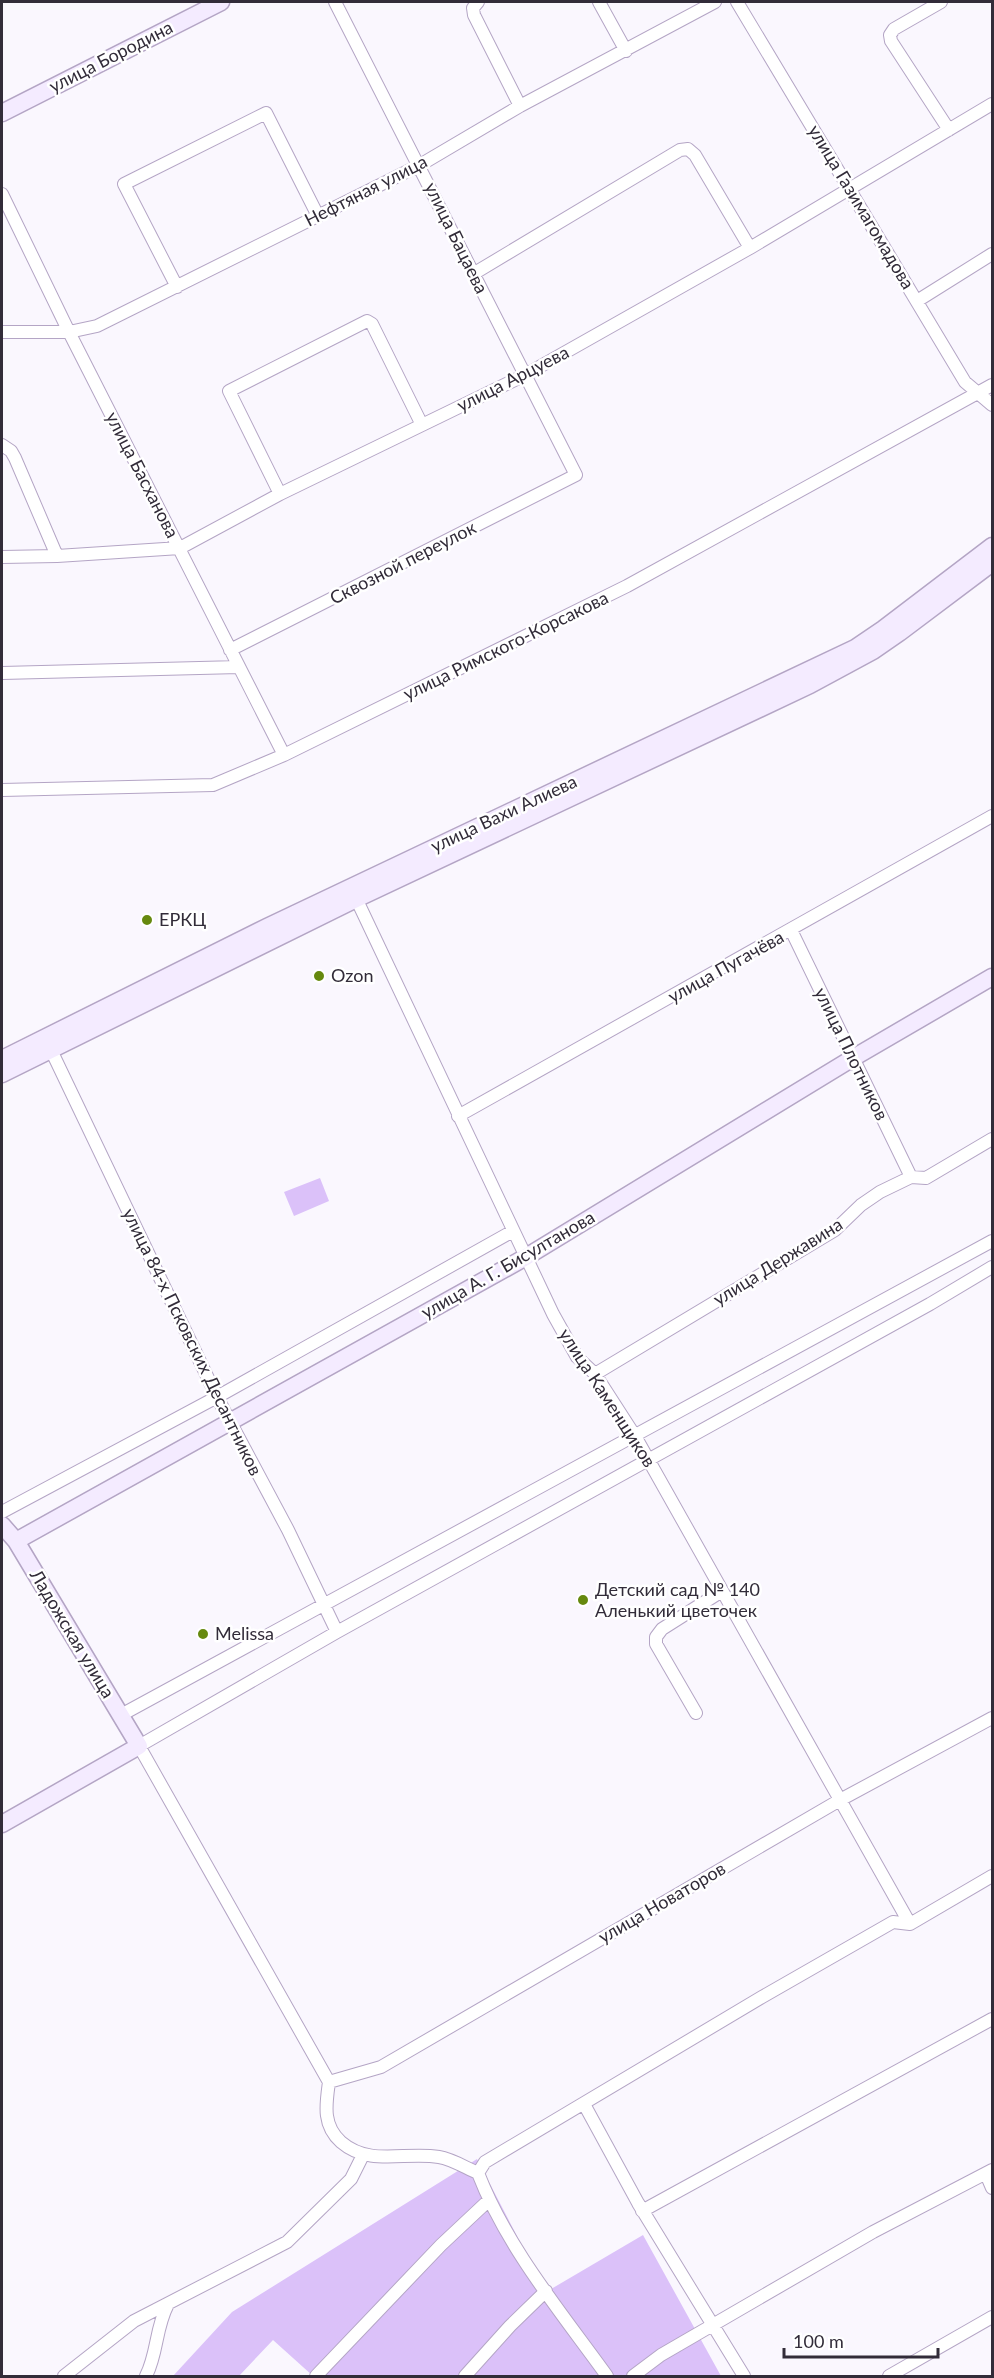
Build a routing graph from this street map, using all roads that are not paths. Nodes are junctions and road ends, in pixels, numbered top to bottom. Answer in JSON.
{"nodes":[{"id":1,"x":221,"y":2,"type":"edge"},
{"id":2,"x":336,"y":2,"type":"edge"},
{"id":3,"x":478,"y":2,"type":"edge"},
{"id":4,"x":599,"y":2,"type":"edge"},
{"id":5,"x":715,"y":2,"type":"edge"},
{"id":6,"x":737,"y":2,"type":"edge"},
{"id":7,"x":941,"y":2,"type":"edge"},
{"id":8,"x":626,"y":51,"type":"junction"},
{"id":9,"x":993,"y":104,"type":"edge"},
{"id":10,"x":520,"y":106,"type":"junction"},
{"id":11,"x":2,"y":113,"type":"edge"},
{"id":12,"x":949,"y":130,"type":"junction"},
{"id":13,"x":420,"y":165,"type":"junction"},
{"id":14,"x":850,"y":190,"type":"junction"},
{"id":15,"x":2,"y":194,"type":"edge"},
{"id":16,"x":318,"y":216,"type":"junction"},
{"id":17,"x":750,"y":248,"type":"junction"},
{"id":18,"x":993,"y":254,"type":"edge"},
{"id":19,"x":473,"y":274,"type":"junction"},
{"id":20,"x":177,"y":287,"type":"junction"},
{"id":21,"x":917,"y":301,"type":"junction"},
{"id":22,"x":2,"y":332,"type":"edge"},
{"id":23,"x":69,"y":332,"type":"junction"},
{"id":24,"x":525,"y":375,"type":"junction"},
{"id":25,"x":993,"y":385,"type":"edge"},
{"id":26,"x":979,"y":393,"type":"junction"},
{"id":27,"x":993,"y":405,"type":"edge"},
{"id":28,"x":422,"y":425,"type":"junction"},
{"id":29,"x":2,"y":445,"type":"edge"},
{"id":30,"x":576,"y":475,"type":"joint"},
{"id":31,"x":280,"y":494,"type":"junction"},
{"id":32,"x":993,"y":546,"type":"edge"},
{"id":33,"x":180,"y":548,"type":"junction"},
{"id":34,"x":57,"y":556,"type":"junction"},
{"id":35,"x":2,"y":557,"type":"edge"},
{"id":36,"x":993,"y":563,"type":"edge"},
{"id":37,"x":230,"y":650,"type":"junction"},
{"id":38,"x":239,"y":668,"type":"junction"},
{"id":39,"x":2,"y":673,"type":"edge"},
{"id":40,"x":284,"y":755,"type":"junction"},
{"id":41,"x":2,"y":790,"type":"edge"},
{"id":42,"x":993,"y":816,"type":"edge"},
{"id":43,"x":353,"y":893,"type":"junction"},
{"id":44,"x":791,"y":930,"type":"junction"},
{"id":45,"x":993,"y":977,"type":"edge"},
{"id":46,"x":51,"y":1050,"type":"junction"},
{"id":47,"x":2,"y":1059,"type":"edge"},
{"id":48,"x":853,"y":1059,"type":"junction"},
{"id":49,"x":2,"y":1074,"type":"edge"},
{"id":50,"x":458,"y":1116,"type":"junction"},
{"id":51,"x":993,"y":1139,"type":"edge"},
{"id":52,"x":911,"y":1177,"type":"junction"},
{"id":53,"x":513,"y":1231,"type":"junction"},
{"id":54,"x":993,"y":1241,"type":"edge"},
{"id":55,"x":526,"y":1257,"type":"junction"},
{"id":56,"x":993,"y":1267,"type":"edge"},
{"id":57,"x":595,"y":1374,"type":"junction"},
{"id":58,"x":216,"y":1397,"type":"junction"},
{"id":59,"x":230,"y":1423,"type":"junction"},
{"id":60,"x":635,"y":1436,"type":"junction"},
{"id":61,"x":648,"y":1461,"type":"junction"},
{"id":62,"x":2,"y":1512,"type":"edge"},
{"id":63,"x":2,"y":1525,"type":"edge"},
{"id":64,"x":16,"y":1541,"type":"junction"},
{"id":65,"x":722,"y":1591,"type":"junction"},
{"id":66,"x":324,"y":1606,"type":"junction"},
{"id":67,"x":337,"y":1632,"type":"junction"},
{"id":68,"x":696,"y":1713,"type":"dead end"},
{"id":69,"x":121,"y":1715,"type":"junction"},
{"id":70,"x":993,"y":1718,"type":"edge"},
{"id":71,"x":139,"y":1746,"type":"junction"},
{"id":72,"x":840,"y":1800,"type":"junction"},
{"id":73,"x":2,"y":1824,"type":"edge"},
{"id":74,"x":993,"y":1876,"type":"edge"},
{"id":75,"x":910,"y":1924,"type":"junction"},
{"id":76,"x":993,"y":2019,"type":"edge"},
{"id":77,"x":329,"y":2082,"type":"junction"},
{"id":78,"x":584,"y":2104,"type":"junction"},
{"id":79,"x":363,"y":2155,"type":"junction"},
{"id":80,"x":989,"y":2172,"type":"edge"},
{"id":81,"x":478,"y":2173,"type":"junction"},
{"id":82,"x":993,"y":2188,"type":"edge"},
{"id":83,"x":489,"y":2200,"type":"junction"},
{"id":84,"x":642,"y":2211,"type":"junction"},
{"id":85,"x":546,"y":2291,"type":"junction"},
{"id":86,"x":168,"y":2304,"type":"junction"},
{"id":87,"x":993,"y":2317,"type":"edge"},
{"id":88,"x":712,"y":2325,"type":"junction"},
{"id":89,"x":64,"y":2376,"type":"edge"},
{"id":90,"x":146,"y":2376,"type":"edge"},
{"id":91,"x":316,"y":2376,"type":"edge"},
{"id":92,"x":465,"y":2376,"type":"edge"},
{"id":93,"x":607,"y":2376,"type":"edge"},
{"id":94,"x":633,"y":2376,"type":"edge"},
{"id":95,"x":744,"y":2376,"type":"edge"},
{"id":96,"x":889,"y":2376,"type":"edge"}],
"edges":[{"from":1,"to":11,"type":"main road","name":"улица Бородина"},
{"from":2,"to":13,"type":"street","name":"улица Бацаева"},
{"from":3,"to":10,"type":"street"},
{"from":4,"to":8,"type":"street"},
{"from":5,"to":8,"type":"street","name":"Нефтяная улица"},
{"from":6,"to":14,"type":"street","name":"улица Газимагомадова"},
{"from":7,"to":12,"type":"street"},
{"from":8,"to":10,"type":"street","name":"Нефтяная улица"},
{"from":9,"to":12,"type":"street","name":"улица Арцуева"},
{"from":10,"to":13,"type":"street","name":"Нефтяная улица"},
{"from":12,"to":14,"type":"street","name":"улица Арцуева"},
{"from":13,"to":16,"type":"street","name":"Нефтяная улица"},
{"from":13,"to":19,"type":"street","name":"улица Бацаева"},
{"from":14,"to":17,"type":"street","name":"улица Арцуева"},
{"from":14,"to":21,"type":"street","name":"улица Газимагомадова"},
{"from":15,"to":23,"type":"street","name":"улица Басханова"},
{"from":16,"to":20,"type":"street","name":"Нефтяная улица"},
{"from":16,"to":20,"type":"street"},
{"from":17,"to":19,"type":"street"},
{"from":17,"to":24,"type":"street","name":"улица Арцуева"},
{"from":18,"to":21,"type":"street"},
{"from":19,"to":24,"type":"street","name":"улица Бацаева"},
{"from":20,"to":23,"type":"street","name":"Нефтяная улица"},
{"from":21,"to":26,"type":"street","name":"улица Газимагомадова"},
{"from":22,"to":23,"type":"street","name":"Нефтяная улица"},
{"from":23,"to":33,"type":"street","name":"улица Басханова"},
{"from":24,"to":28,"type":"street","name":"улица Арцуева"},
{"from":24,"to":30,"type":"street","name":"улица Бацаева"},
{"from":25,"to":26,"type":"street","name":"улица Римского-Корсакова"},
{"from":26,"to":27,"type":"street","name":"улица Газимагомадова"},
{"from":26,"to":40,"type":"street","name":"улица Римского-Корсакова"},
{"from":28,"to":31,"type":"street","name":"улица Арцуева"},
{"from":28,"to":31,"type":"street"},
{"from":29,"to":34,"type":"street"},
{"from":30,"to":37,"type":"street","name":"Сквозной переулок"},
{"from":31,"to":33,"type":"street","name":"улица Арцуева"},
{"from":32,"to":43,"type":"main road","name":"улица Вахи Алиева"},
{"from":33,"to":34,"type":"street","name":"улица Арцуева"},
{"from":33,"to":37,"type":"street","name":"улица Басханова"},
{"from":34,"to":35,"type":"street","name":"улица Арцуева"},
{"from":36,"to":43,"type":"main road","name":"улица Вахи Алиева"},
{"from":37,"to":38,"type":"street","name":"улица Басханова"},
{"from":38,"to":39,"type":"street"},
{"from":38,"to":40,"type":"street","name":"улица Басханова"},
{"from":40,"to":41,"type":"street","name":"улица Римского-Корсакова"},
{"from":42,"to":44,"type":"street","name":"улица Пугачёва"},
{"from":43,"to":46,"type":"main road","name":"улица Вахи Алиева"},
{"from":43,"to":47,"type":"main road","name":"улица Вахи Алиева"},
{"from":43,"to":50,"type":"street","name":"улица Каменщиков"},
{"from":44,"to":48,"type":"street","name":"улица Плотников"},
{"from":44,"to":50,"type":"street","name":"улица Пугачёва"},
{"from":45,"to":48,"type":"main road","name":"улица А. Г. Бисултанова"},
{"from":46,"to":49,"type":"main road","name":"улица Вахи Алиева"},
{"from":46,"to":58,"type":"street","name":"улица 84-х Псковских Десантников"},
{"from":48,"to":52,"type":"street","name":"улица Плотников"},
{"from":48,"to":55,"type":"main road","name":"улица А. Г. Бисултанова"},
{"from":50,"to":53,"type":"street","name":"улица Каменщиков"},
{"from":51,"to":52,"type":"street","name":"улица Державина"},
{"from":52,"to":57,"type":"street","name":"улица Державина"},
{"from":53,"to":55,"type":"street","name":"улица Каменщиков"},
{"from":53,"to":58,"type":"street","name":"улица А. Г. Бисултанова"},
{"from":54,"to":60,"type":"street"},
{"from":55,"to":57,"type":"street","name":"улица Каменщиков"},
{"from":55,"to":59,"type":"main road","name":"улица А. Г. Бисултанова"},
{"from":56,"to":61,"type":"street"},
{"from":57,"to":60,"type":"street","name":"улица Каменщиков"},
{"from":58,"to":59,"type":"street","name":"улица 84-х Псковских Десантников"},
{"from":58,"to":62,"type":"street","name":"улица А. Г. Бисултанова"},
{"from":59,"to":64,"type":"main road","name":"улица А. Г. Бисултанова"},
{"from":59,"to":66,"type":"street","name":"улица 84-х Псковских Десантников"},
{"from":60,"to":61,"type":"street","name":"улица Каменщиков"},
{"from":60,"to":66,"type":"street"},
{"from":61,"to":65,"type":"street","name":"улица Каменщиков"},
{"from":61,"to":67,"type":"street"},
{"from":63,"to":64,"type":"main road","name":"Ладожская улица"},
{"from":64,"to":69,"type":"main road","name":"Ладожская улица"},
{"from":65,"to":68,"type":"street"},
{"from":65,"to":72,"type":"street","name":"улица Каменщиков"},
{"from":66,"to":67,"type":"street","name":"улица 84-х Псковских Десантников"},
{"from":66,"to":69,"type":"street"},
{"from":67,"to":71,"type":"street"},
{"from":69,"to":71,"type":"main road","name":"Ладожская улица"},
{"from":70,"to":72,"type":"street","name":"улица Новаторов"},
{"from":71,"to":73,"type":"main road"},
{"from":71,"to":77,"type":"street"},
{"from":72,"to":75,"type":"street","name":"улица Каменщиков"},
{"from":72,"to":77,"type":"street","name":"улица Новаторов"},
{"from":74,"to":75,"type":"street"},
{"from":75,"to":78,"type":"street"},
{"from":76,"to":84,"type":"street"},
{"from":77,"to":79,"type":"street"},
{"from":78,"to":81,"type":"street"},
{"from":78,"to":84,"type":"street"},
{"from":79,"to":81,"type":"street"},
{"from":79,"to":86,"type":"street"},
{"from":80,"to":82,"type":"street"},
{"from":80,"to":88,"type":"street"},
{"from":81,"to":83,"type":"street"},
{"from":83,"to":85,"type":"street"},
{"from":83,"to":91,"type":"street"},
{"from":84,"to":88,"type":"street"},
{"from":85,"to":92,"type":"street"},
{"from":85,"to":93,"type":"street"},
{"from":86,"to":89,"type":"street"},
{"from":86,"to":90,"type":"street"},
{"from":87,"to":96,"type":"street"},
{"from":88,"to":94,"type":"street"},
{"from":88,"to":95,"type":"street"}]}
